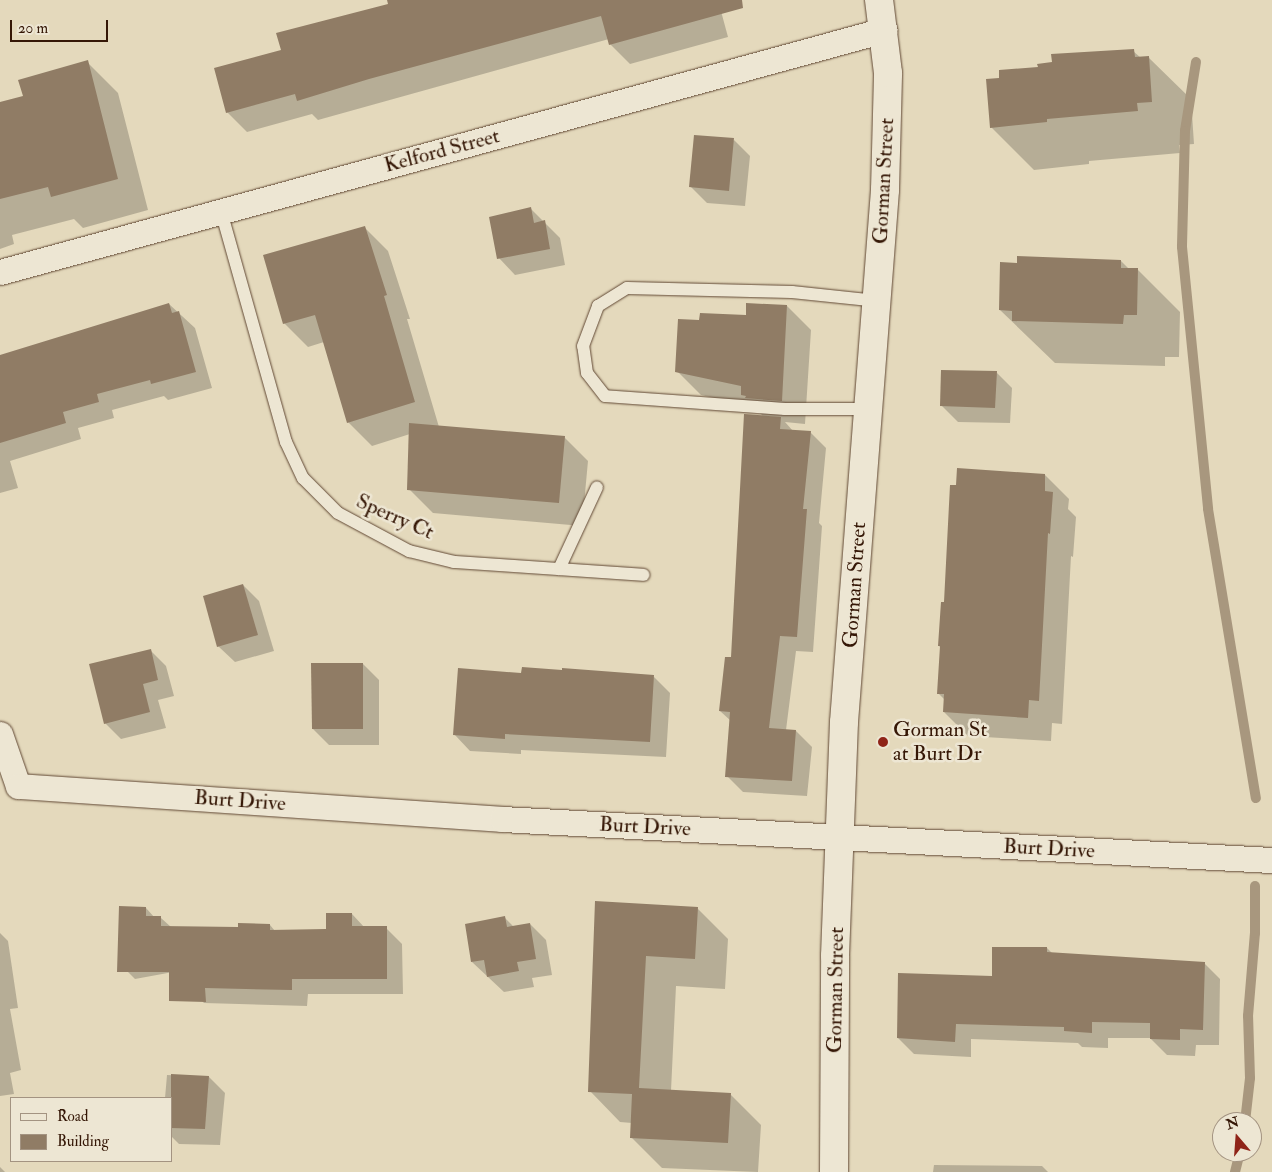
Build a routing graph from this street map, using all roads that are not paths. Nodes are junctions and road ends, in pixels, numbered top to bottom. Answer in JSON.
{"nodes":[{"id":1,"x":879,"y":0,"type":"edge"},
{"id":2,"x":884,"y":30,"type":"junction"},
{"id":3,"x":221,"y":211,"type":"junction"},
{"id":4,"x":0,"y":272,"type":"edge"},
{"id":5,"x":877,"y":301,"type":"junction"},
{"id":6,"x":868,"y":410,"type":"junction"},
{"id":7,"x":596,"y":487,"type":"dead end"},
{"id":8,"x":560,"y":569,"type":"junction"},
{"id":9,"x":644,"y":575,"type":"dead end"},
{"id":10,"x":0,"y":734,"type":"edge"},
{"id":11,"x":838,"y":838,"type":"junction"},
{"id":12,"x":1272,"y":860,"type":"edge"},
{"id":13,"x":834,"y":1172,"type":"edge"}],
"edges":[{"from":1,"to":2,"type":"main road","name":"Gorman Street"},
{"from":2,"to":3,"type":"street","name":"Kelford Street"},
{"from":2,"to":5,"type":"main road","name":"Gorman Street"},
{"from":3,"to":4,"type":"street","name":"Kelford Street"},
{"from":3,"to":8,"type":"lane","name":"Sperry Ct"},
{"from":5,"to":6,"type":"main road","name":"Gorman Street"},
{"from":5,"to":6,"type":"lane"},
{"from":6,"to":11,"type":"main road","name":"Gorman Street"},
{"from":7,"to":8,"type":"lane"},
{"from":8,"to":9,"type":"lane","name":"Sperry Ct"},
{"from":10,"to":11,"type":"street","name":"Burt Drive"},
{"from":11,"to":12,"type":"street","name":"Burt Drive"},
{"from":11,"to":13,"type":"main road","name":"Gorman Street"}]}
